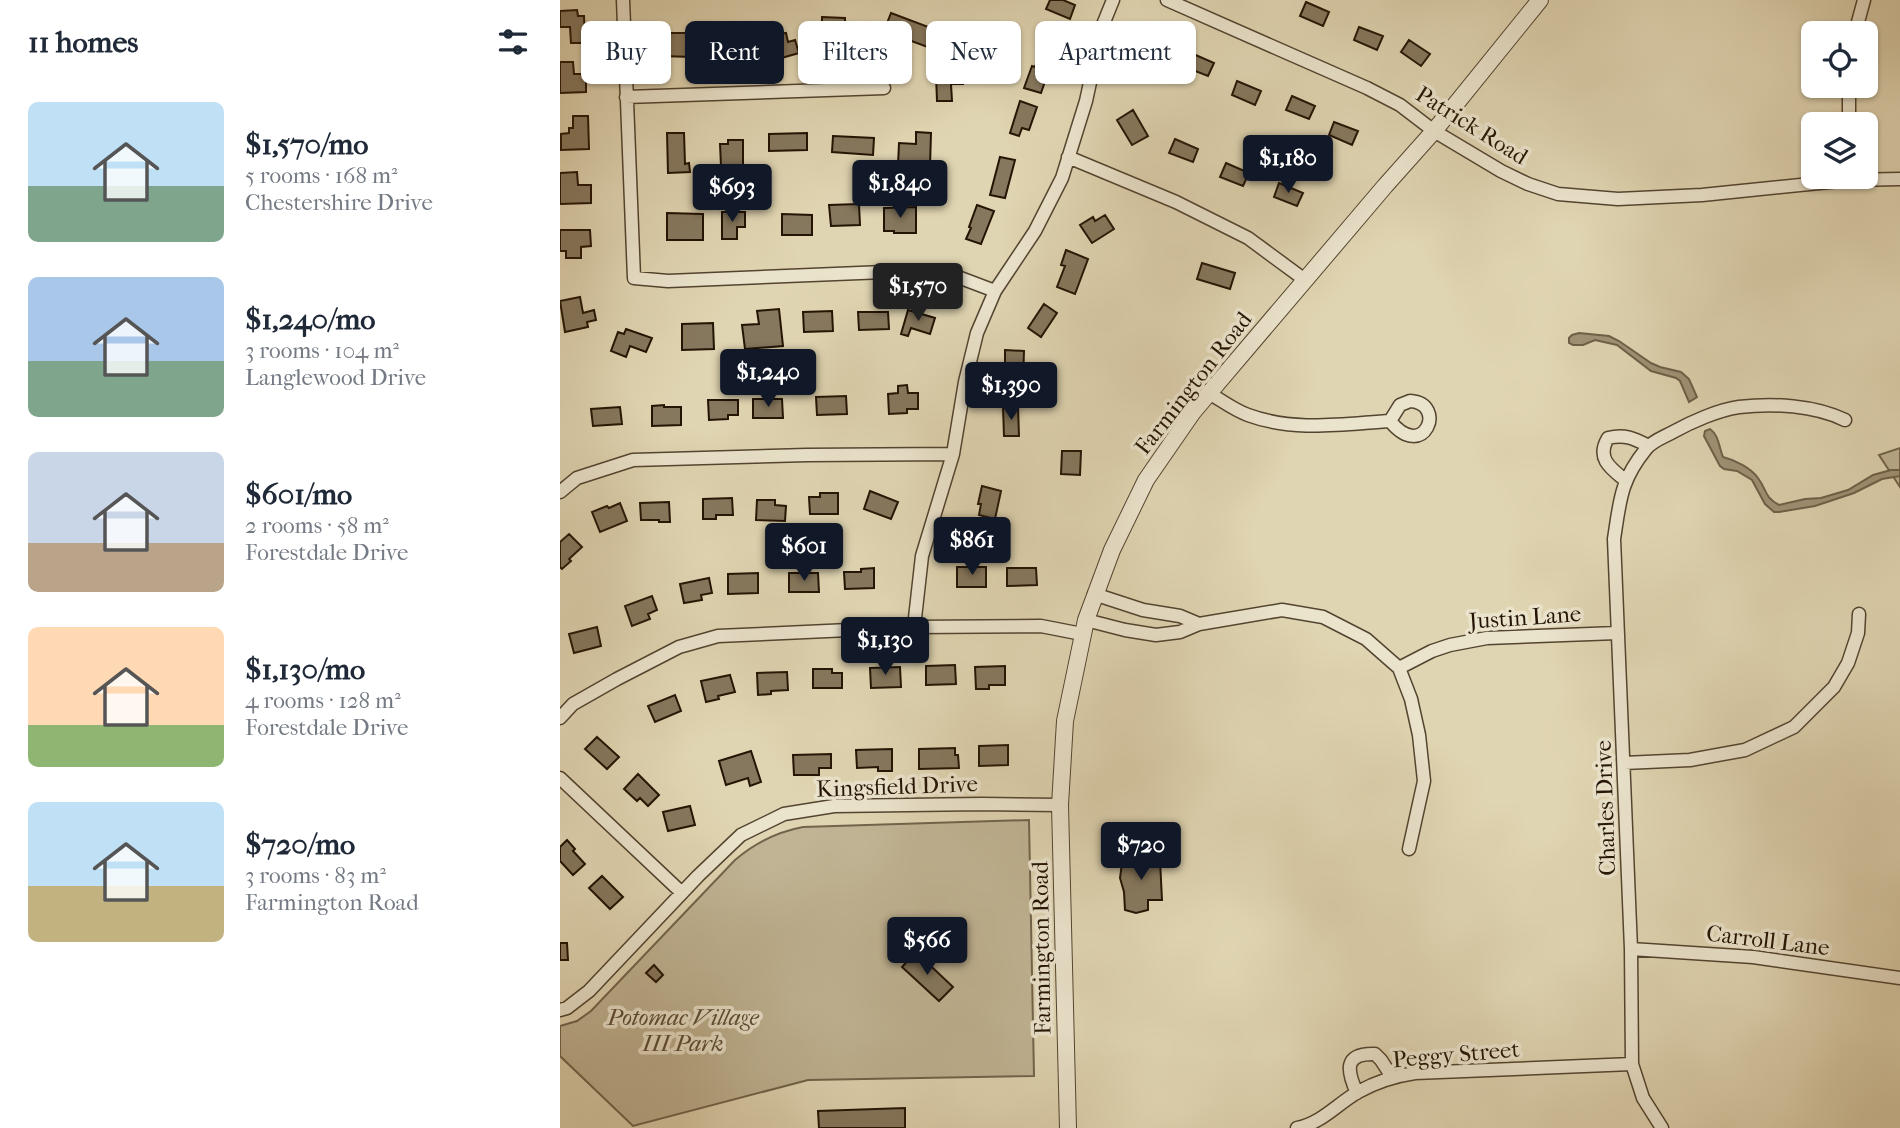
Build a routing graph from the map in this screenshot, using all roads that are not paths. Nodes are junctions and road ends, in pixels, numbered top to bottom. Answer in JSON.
{"nodes":[{"id":1,"x":622,"y":0,"type":"edge"},
{"id":2,"x":1113,"y":0,"type":"edge"},
{"id":3,"x":1167,"y":0,"type":"edge"},
{"id":4,"x":1540,"y":0,"type":"edge"},
{"id":5,"x":1864,"y":0,"type":"edge"},
{"id":6,"x":1858,"y":21,"type":"edge"},
{"id":7,"x":884,"y":88,"type":"dead end"},
{"id":8,"x":626,"y":97,"type":"junction"},
{"id":9,"x":1434,"y":131,"type":"junction"},
{"id":10,"x":1068,"y":157,"type":"junction"},
{"id":11,"x":1878,"y":179,"type":"edge"},
{"id":12,"x":1900,"y":179,"type":"edge"},
{"id":13,"x":1801,"y":184,"type":"edge"},
{"id":14,"x":1305,"y":281,"type":"junction"},
{"id":15,"x":995,"y":291,"type":"junction"},
{"id":16,"x":1209,"y":393,"type":"junction"},
{"id":17,"x":1844,"y":420,"type":"dead end"},
{"id":18,"x":1390,"y":421,"type":"dead end"},
{"id":19,"x":1648,"y":446,"type":"junction"},
{"id":20,"x":953,"y":454,"type":"junction"},
{"id":21,"x":1625,"y":480,"type":"junction"},
{"id":22,"x":560,"y":492,"type":"edge"},
{"id":23,"x":1094,"y":594,"type":"junction"},
{"id":24,"x":1859,"y":614,"type":"dead end"},
{"id":25,"x":1199,"y":624,"type":"junction"},
{"id":26,"x":914,"y":627,"type":"junction"},
{"id":27,"x":1084,"y":627,"type":"junction"},
{"id":28,"x":1617,"y":633,"type":"junction"},
{"id":29,"x":1399,"y":668,"type":"junction"},
{"id":30,"x":560,"y":718,"type":"edge"},
{"id":31,"x":1624,"y":763,"type":"junction"},
{"id":32,"x":560,"y":778,"type":"edge"},
{"id":33,"x":1060,"y":804,"type":"junction"},
{"id":34,"x":1409,"y":849,"type":"dead end"},
{"id":35,"x":682,"y":893,"type":"junction"},
{"id":36,"x":1631,"y":949,"type":"junction"},
{"id":37,"x":1900,"y":978,"type":"edge"},
{"id":38,"x":560,"y":1010,"type":"edge"},
{"id":39,"x":1632,"y":1064,"type":"junction"},
{"id":40,"x":1392,"y":1077,"type":"junction"},
{"id":41,"x":1357,"y":1093,"type":"junction"},
{"id":42,"x":1068,"y":1128,"type":"edge"},
{"id":43,"x":1302,"y":1128,"type":"edge"},
{"id":44,"x":1662,"y":1128,"type":"edge"}],
"edges":[{"from":1,"to":8,"type":"street"},
{"from":2,"to":10,"type":"street"},
{"from":3,"to":9,"type":"street","name":"Patrick Road"},
{"from":4,"to":9,"type":"street","name":"Farmington Road"},
{"from":5,"to":6,"type":"street"},
{"from":7,"to":8,"type":"street"},
{"from":8,"to":15,"type":"street"},
{"from":9,"to":13,"type":"street","name":"Patrick Road"},
{"from":9,"to":14,"type":"street","name":"Farmington Road"},
{"from":10,"to":14,"type":"street"},
{"from":10,"to":15,"type":"street"},
{"from":11,"to":12,"type":"street","name":"Patrick Road"},
{"from":14,"to":16,"type":"street","name":"Farmington Road"},
{"from":15,"to":20,"type":"street"},
{"from":16,"to":18,"type":"street"},
{"from":16,"to":23,"type":"street","name":"Farmington Road"},
{"from":17,"to":19,"type":"street","name":"Charles Drive"},
{"from":19,"to":21,"type":"street","name":"Charles Drive"},
{"from":19,"to":21,"type":"street"},
{"from":20,"to":22,"type":"street"},
{"from":20,"to":26,"type":"street"},
{"from":21,"to":28,"type":"street","name":"Charles Drive"},
{"from":23,"to":25,"type":"street"},
{"from":23,"to":27,"type":"street","name":"Farmington Road"},
{"from":24,"to":31,"type":"street"},
{"from":25,"to":27,"type":"street"},
{"from":25,"to":29,"type":"street"},
{"from":26,"to":27,"type":"street"},
{"from":26,"to":30,"type":"street"},
{"from":27,"to":33,"type":"street","name":"Farmington Road"},
{"from":28,"to":29,"type":"street","name":"Justin Lane"},
{"from":28,"to":31,"type":"street","name":"Charles Drive"},
{"from":29,"to":34,"type":"street"},
{"from":31,"to":36,"type":"street","name":"Charles Drive"},
{"from":32,"to":35,"type":"street"},
{"from":33,"to":35,"type":"street","name":"Kingsfield Drive"},
{"from":33,"to":42,"type":"street","name":"Farmington Road"},
{"from":35,"to":38,"type":"street","name":"Kingsfield Drive"},
{"from":36,"to":37,"type":"street","name":"Carroll Lane"},
{"from":36,"to":39,"type":"street","name":"Charles Drive"},
{"from":39,"to":40,"type":"street","name":"Peggy Street"},
{"from":39,"to":44,"type":"street","name":"Charles Drive"},
{"from":40,"to":41,"type":"street","name":"Peggy Street"},
{"from":40,"to":41,"type":"street"},
{"from":41,"to":43,"type":"street","name":"Peggy Street"}]}
